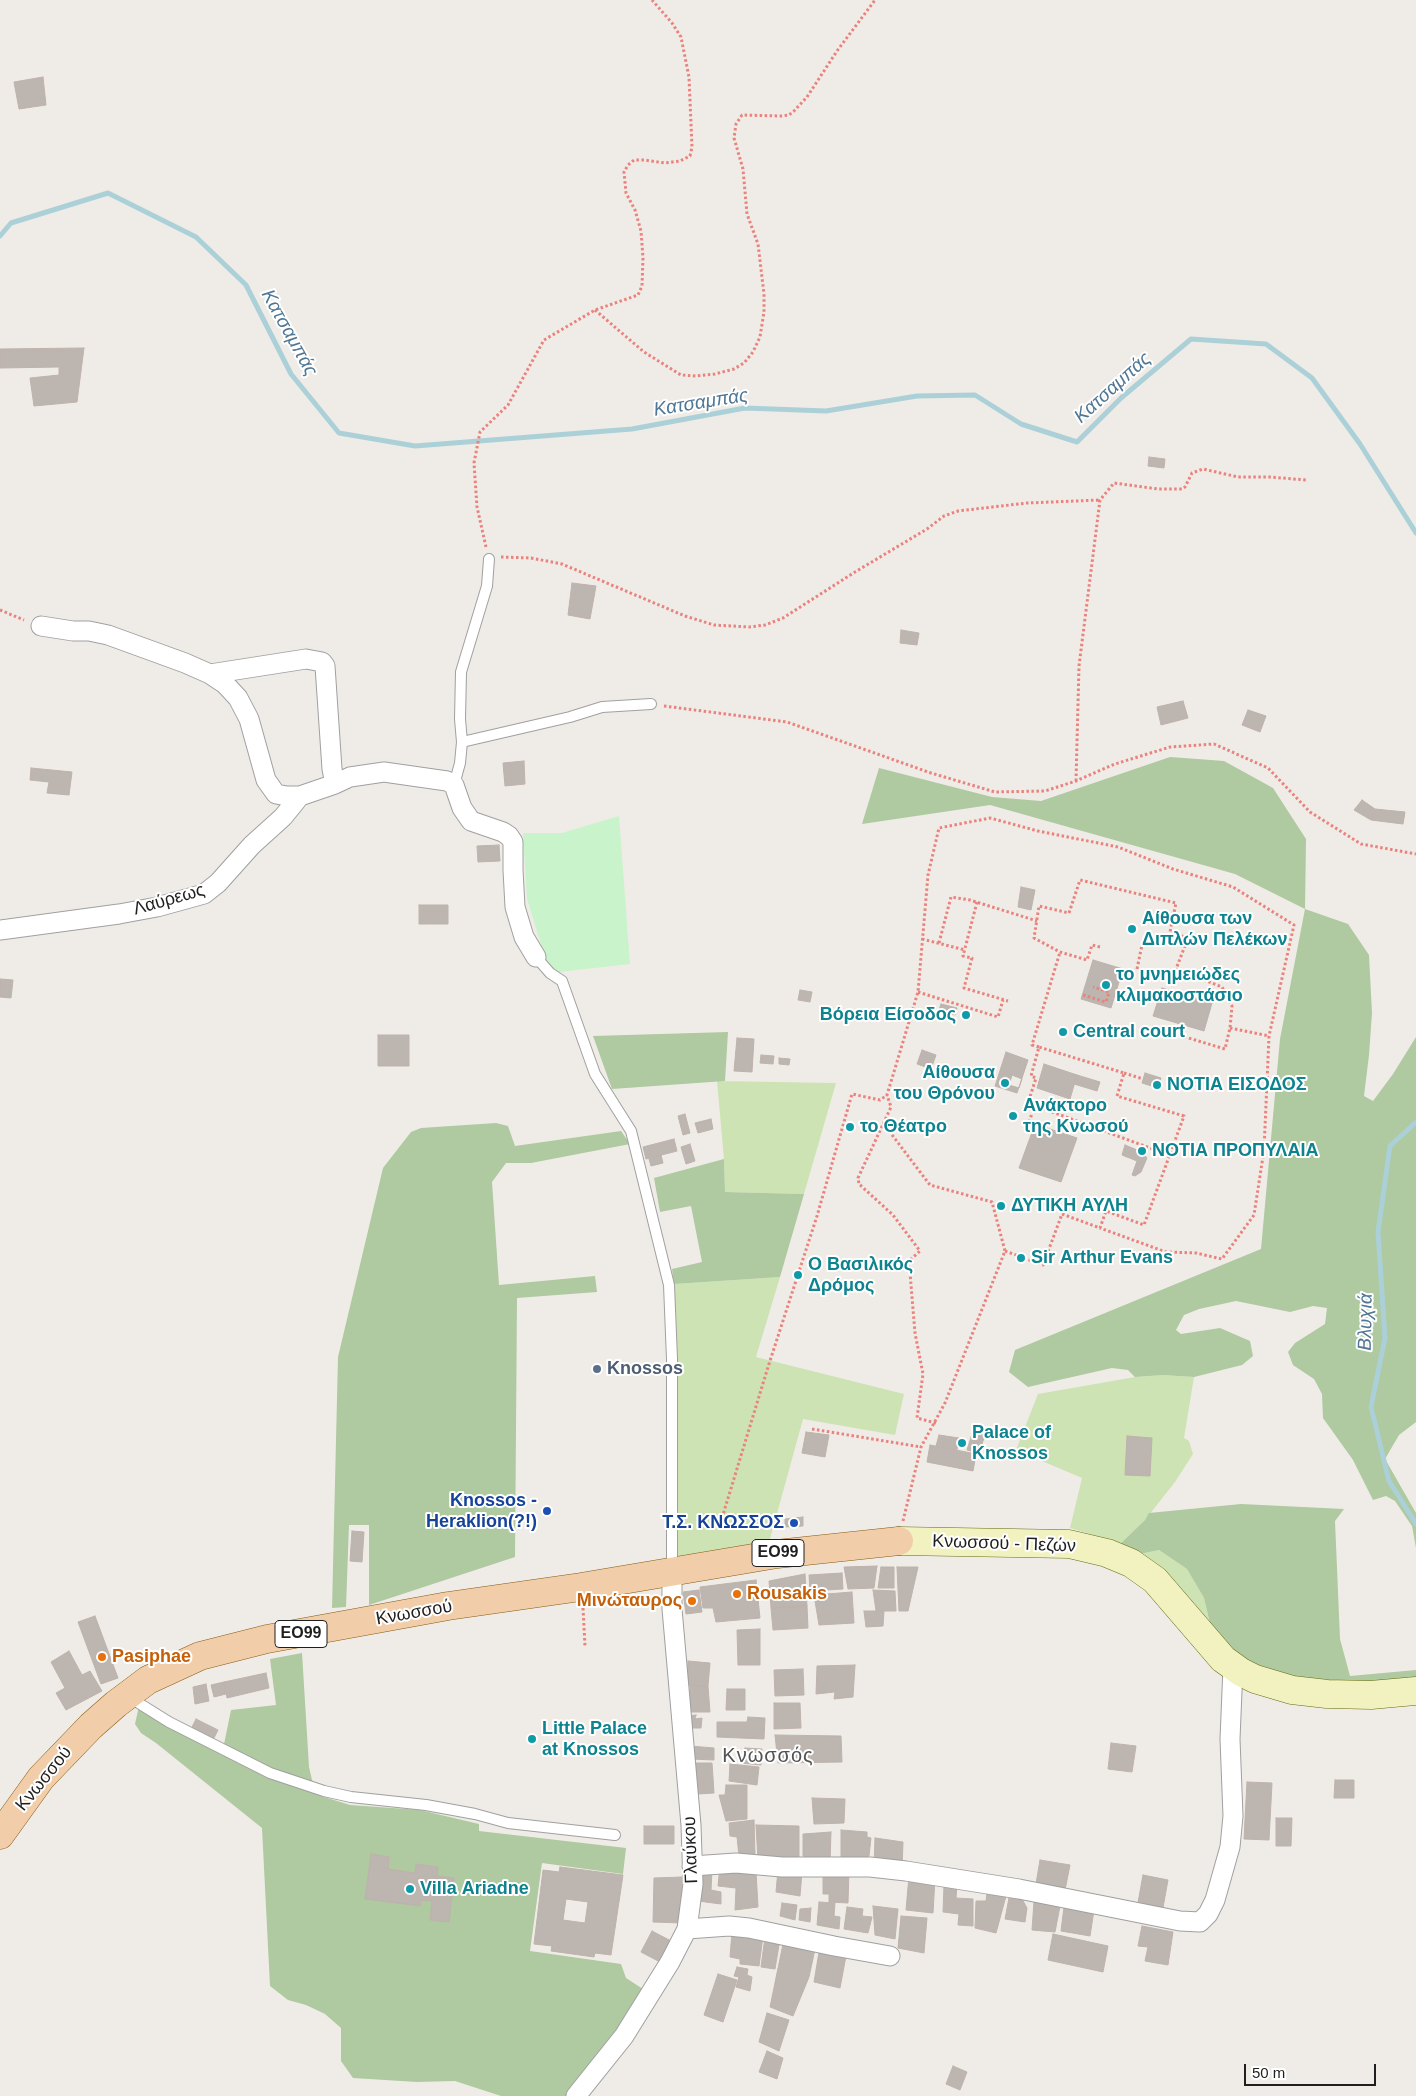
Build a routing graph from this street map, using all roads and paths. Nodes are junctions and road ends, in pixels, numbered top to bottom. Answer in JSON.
{"nodes":[{"id":1,"x":652,"y":0,"type":"edge"},
{"id":2,"x":874,"y":0,"type":"edge"},
{"id":3,"x":595,"y":310,"type":"junction"},
{"id":4,"x":1306,"y":480,"type":"dead end"},
{"id":5,"x":1100,"y":500,"type":"junction"},
{"id":6,"x":489,"y":559,"type":"junction"},
{"id":7,"x":0,"y":610,"type":"edge"},
{"id":8,"x":42,"y":626,"type":"joint"},
{"id":9,"x":210,"y":674,"type":"junction"},
{"id":10,"x":651,"y":704,"type":"joint"},
{"id":11,"x":462,"y":742,"type":"junction"},
{"id":12,"x":1076,"y":781,"type":"junction"},
{"id":13,"x":335,"y":784,"type":"junction"},
{"id":14,"x":454,"y":785,"type":"junction"},
{"id":15,"x":300,"y":796,"type":"junction"},
{"id":16,"x":1416,"y":854,"type":"edge"},
{"id":17,"x":977,"y":902,"type":"junction"},
{"id":18,"x":1037,"y":921,"type":"junction"},
{"id":19,"x":0,"y":930,"type":"edge"},
{"id":20,"x":922,"y":939,"type":"junction"},
{"id":21,"x":939,"y":943,"type":"junction"},
{"id":22,"x":1142,"y":945,"type":"dead end"},
{"id":23,"x":1100,"y":947,"type":"dead end"},
{"id":24,"x":965,"y":950,"type":"junction"},
{"id":25,"x":1060,"y":952,"type":"junction"},
{"id":26,"x":536,"y":957,"type":"joint"},
{"id":27,"x":1137,"y":969,"type":"dead end"},
{"id":28,"x":1093,"y":987,"type":"dead end"},
{"id":29,"x":918,"y":992,"type":"junction"},
{"id":30,"x":1082,"y":995,"type":"dead end"},
{"id":31,"x":1003,"y":1000,"type":"junction"},
{"id":32,"x":1008,"y":1001,"type":"dead end"},
{"id":33,"x":1152,"y":1027,"type":"dead end"},
{"id":34,"x":1230,"y":1028,"type":"junction"},
{"id":35,"x":1269,"y":1036,"type":"junction"},
{"id":36,"x":1039,"y":1048,"type":"junction"},
{"id":37,"x":1124,"y":1073,"type":"junction"},
{"id":38,"x":1143,"y":1079,"type":"dead end"},
{"id":39,"x":887,"y":1095,"type":"junction"},
{"id":40,"x":1035,"y":1105,"type":"junction"},
{"id":41,"x":1028,"y":1122,"type":"dead end"},
{"id":42,"x":882,"y":1123,"type":"junction"},
{"id":43,"x":1170,"y":1155,"type":"junction"},
{"id":44,"x":1100,"y":1228,"type":"junction"},
{"id":45,"x":1005,"y":1250,"type":"junction"},
{"id":46,"x":936,"y":1423,"type":"junction"},
{"id":47,"x":812,"y":1429,"type":"dead end"},
{"id":48,"x":921,"y":1447,"type":"junction"},
{"id":49,"x":722,"y":1518,"type":"dead end"},
{"id":50,"x":899,"y":1541,"type":"junction"},
{"id":51,"x":672,"y":1570,"type":"junction"},
{"id":52,"x":581,"y":1587,"type":"junction"},
{"id":53,"x":585,"y":1646,"type":"dead end"},
{"id":54,"x":1233,"y":1667,"type":"junction"},
{"id":55,"x":1416,"y":1691,"type":"edge"},
{"id":56,"x":126,"y":1696,"type":"junction"},
{"id":57,"x":0,"y":1835,"type":"edge"},
{"id":58,"x":615,"y":1835,"type":"dead end"},
{"id":59,"x":692,"y":1866,"type":"junction"},
{"id":60,"x":688,"y":1928,"type":"junction"},
{"id":61,"x":890,"y":1956,"type":"dead end"},
{"id":62,"x":576,"y":2096,"type":"edge"}],
"edges":[{"from":1,"to":3,"type":"path"},
{"from":2,"to":3,"type":"path"},
{"from":3,"to":6,"type":"path"},
{"from":4,"to":5,"type":"path"},
{"from":5,"to":6,"type":"path"},
{"from":5,"to":12,"type":"path"},
{"from":6,"to":11,"type":"lane"},
{"from":7,"to":8,"type":"path"},
{"from":8,"to":9,"type":"street"},
{"from":9,"to":13,"type":"street"},
{"from":9,"to":15,"type":"street"},
{"from":10,"to":11,"type":"lane"},
{"from":10,"to":12,"type":"path"},
{"from":11,"to":14,"type":"lane"},
{"from":12,"to":16,"type":"path"},
{"from":13,"to":14,"type":"street"},
{"from":13,"to":15,"type":"street"},
{"from":14,"to":26,"type":"street"},
{"from":15,"to":19,"type":"street","name":"Λαύρεως"},
{"from":17,"to":18,"type":"path"},
{"from":17,"to":21,"type":"path"},
{"from":17,"to":24,"type":"path"},
{"from":18,"to":25,"type":"path"},
{"from":18,"to":34,"type":"path"},
{"from":20,"to":21,"type":"path"},
{"from":20,"to":29,"type":"path"},
{"from":20,"to":35,"type":"path"},
{"from":21,"to":24,"type":"path"},
{"from":22,"to":27,"type":"path"},
{"from":23,"to":25,"type":"path"},
{"from":24,"to":31,"type":"path"},
{"from":25,"to":36,"type":"path"},
{"from":26,"to":51,"type":"lane"},
{"from":28,"to":30,"type":"path"},
{"from":29,"to":31,"type":"path"},
{"from":29,"to":39,"type":"path"},
{"from":31,"to":32,"type":"path"},
{"from":33,"to":34,"type":"path"},
{"from":34,"to":35,"type":"path"},
{"from":35,"to":44,"type":"path"},
{"from":36,"to":37,"type":"path"},
{"from":36,"to":40,"type":"path"},
{"from":37,"to":38,"type":"path"},
{"from":37,"to":43,"type":"path"},
{"from":39,"to":42,"type":"path"},
{"from":39,"to":49,"type":"path"},
{"from":40,"to":41,"type":"path"},
{"from":40,"to":43,"type":"path"},
{"from":42,"to":45,"type":"path"},
{"from":42,"to":46,"type":"path"},
{"from":43,"to":44,"type":"path"},
{"from":44,"to":45,"type":"path"},
{"from":45,"to":46,"type":"path"},
{"from":46,"to":48,"type":"path"},
{"from":47,"to":48,"type":"path"},
{"from":48,"to":50,"type":"path"},
{"from":50,"to":51,"type":"main road","name":"Κνωσσού","number":"ΕΟ99"},
{"from":50,"to":54,"type":"main road","name":"Κνωσσού - Πεζών"},
{"from":51,"to":52,"type":"main road","name":"Κνωσσού","number":"ΕΟ99"},
{"from":51,"to":59,"type":"street","name":"Γλαύκου"},
{"from":52,"to":53,"type":"path"},
{"from":52,"to":56,"type":"main road","name":"Κνωσσού","number":"ΕΟ99"},
{"from":54,"to":55,"type":"main road","name":"Κνωσσού - Πεζών"},
{"from":54,"to":59,"type":"street"},
{"from":56,"to":57,"type":"main road","name":"Κνωσσού","number":"ΕΟ99"},
{"from":56,"to":58,"type":"lane"},
{"from":59,"to":60,"type":"street","name":"Γλαύκου"},
{"from":60,"to":61,"type":"street"},
{"from":60,"to":62,"type":"street","name":"Γλαύκου"}]}
